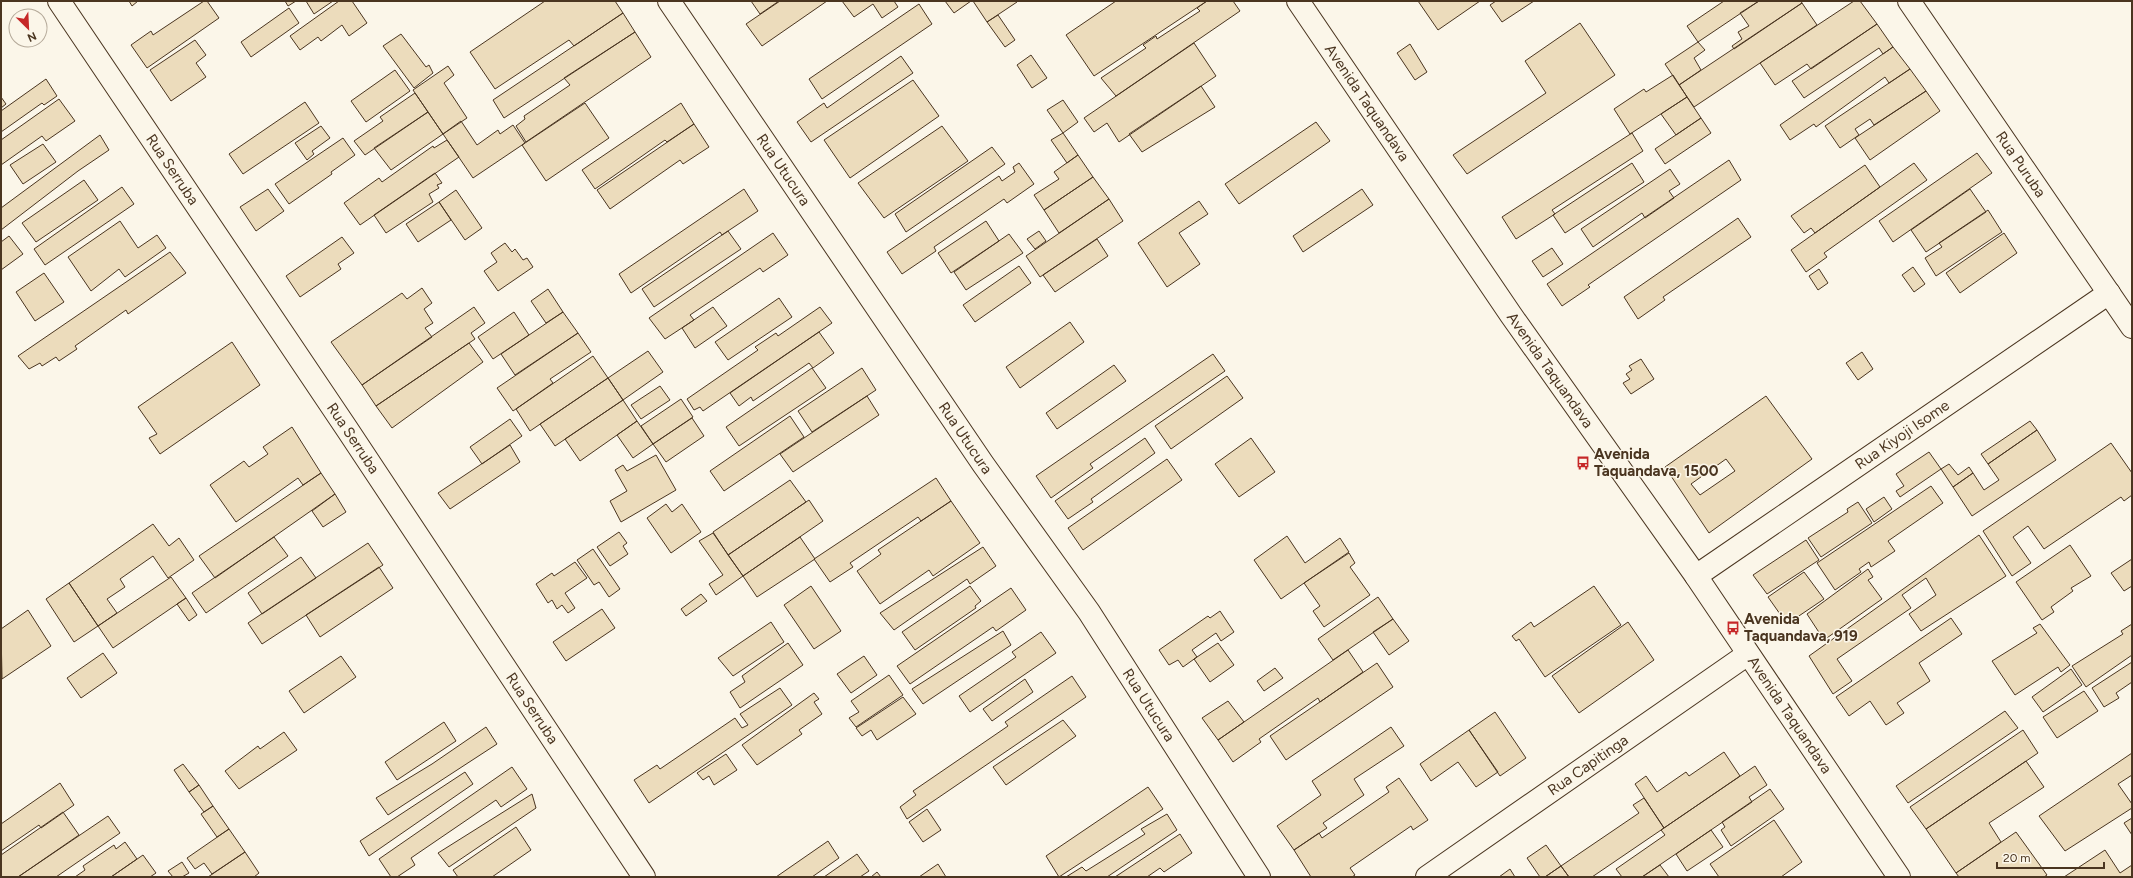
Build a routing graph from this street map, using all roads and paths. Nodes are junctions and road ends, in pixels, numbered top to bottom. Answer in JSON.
{"nodes":[{"id":1,"x":59,"y":1,"type":"edge"},
{"id":2,"x":669,"y":1,"type":"edge"},
{"id":3,"x":1298,"y":1,"type":"edge"},
{"id":4,"x":1909,"y":1,"type":"edge"},
{"id":5,"x":2109,"y":293,"type":"junction"},
{"id":6,"x":2132,"y":327,"type":"edge"},
{"id":7,"x":1696,"y":576,"type":"junction"},
{"id":8,"x":1748,"y":654,"type":"junction"},
{"id":9,"x":644,"y":877,"type":"edge"},
{"id":10,"x":1259,"y":877,"type":"edge"},
{"id":11,"x":1427,"y":877,"type":"edge"},
{"id":12,"x":1899,"y":877,"type":"edge"}],
"edges":[{"from":1,"to":9,"type":"street","name":"Rua Serruba"},
{"from":2,"to":10,"type":"street","name":"Rua Utucura"},
{"from":3,"to":7,"type":"street","name":"Avenida Taquandava"},
{"from":4,"to":5,"type":"street","name":"Rua Puruba"},
{"from":5,"to":6,"type":"street","name":"Rua Puruba"},
{"from":5,"to":7,"type":"street","name":"Rua Kiyoji Isome"},
{"from":7,"to":8,"type":"street","name":"Avenida Taquandava"},
{"from":8,"to":11,"type":"street","name":"Rua Capitinga"},
{"from":8,"to":12,"type":"street","name":"Avenida Taquandava"}]}
